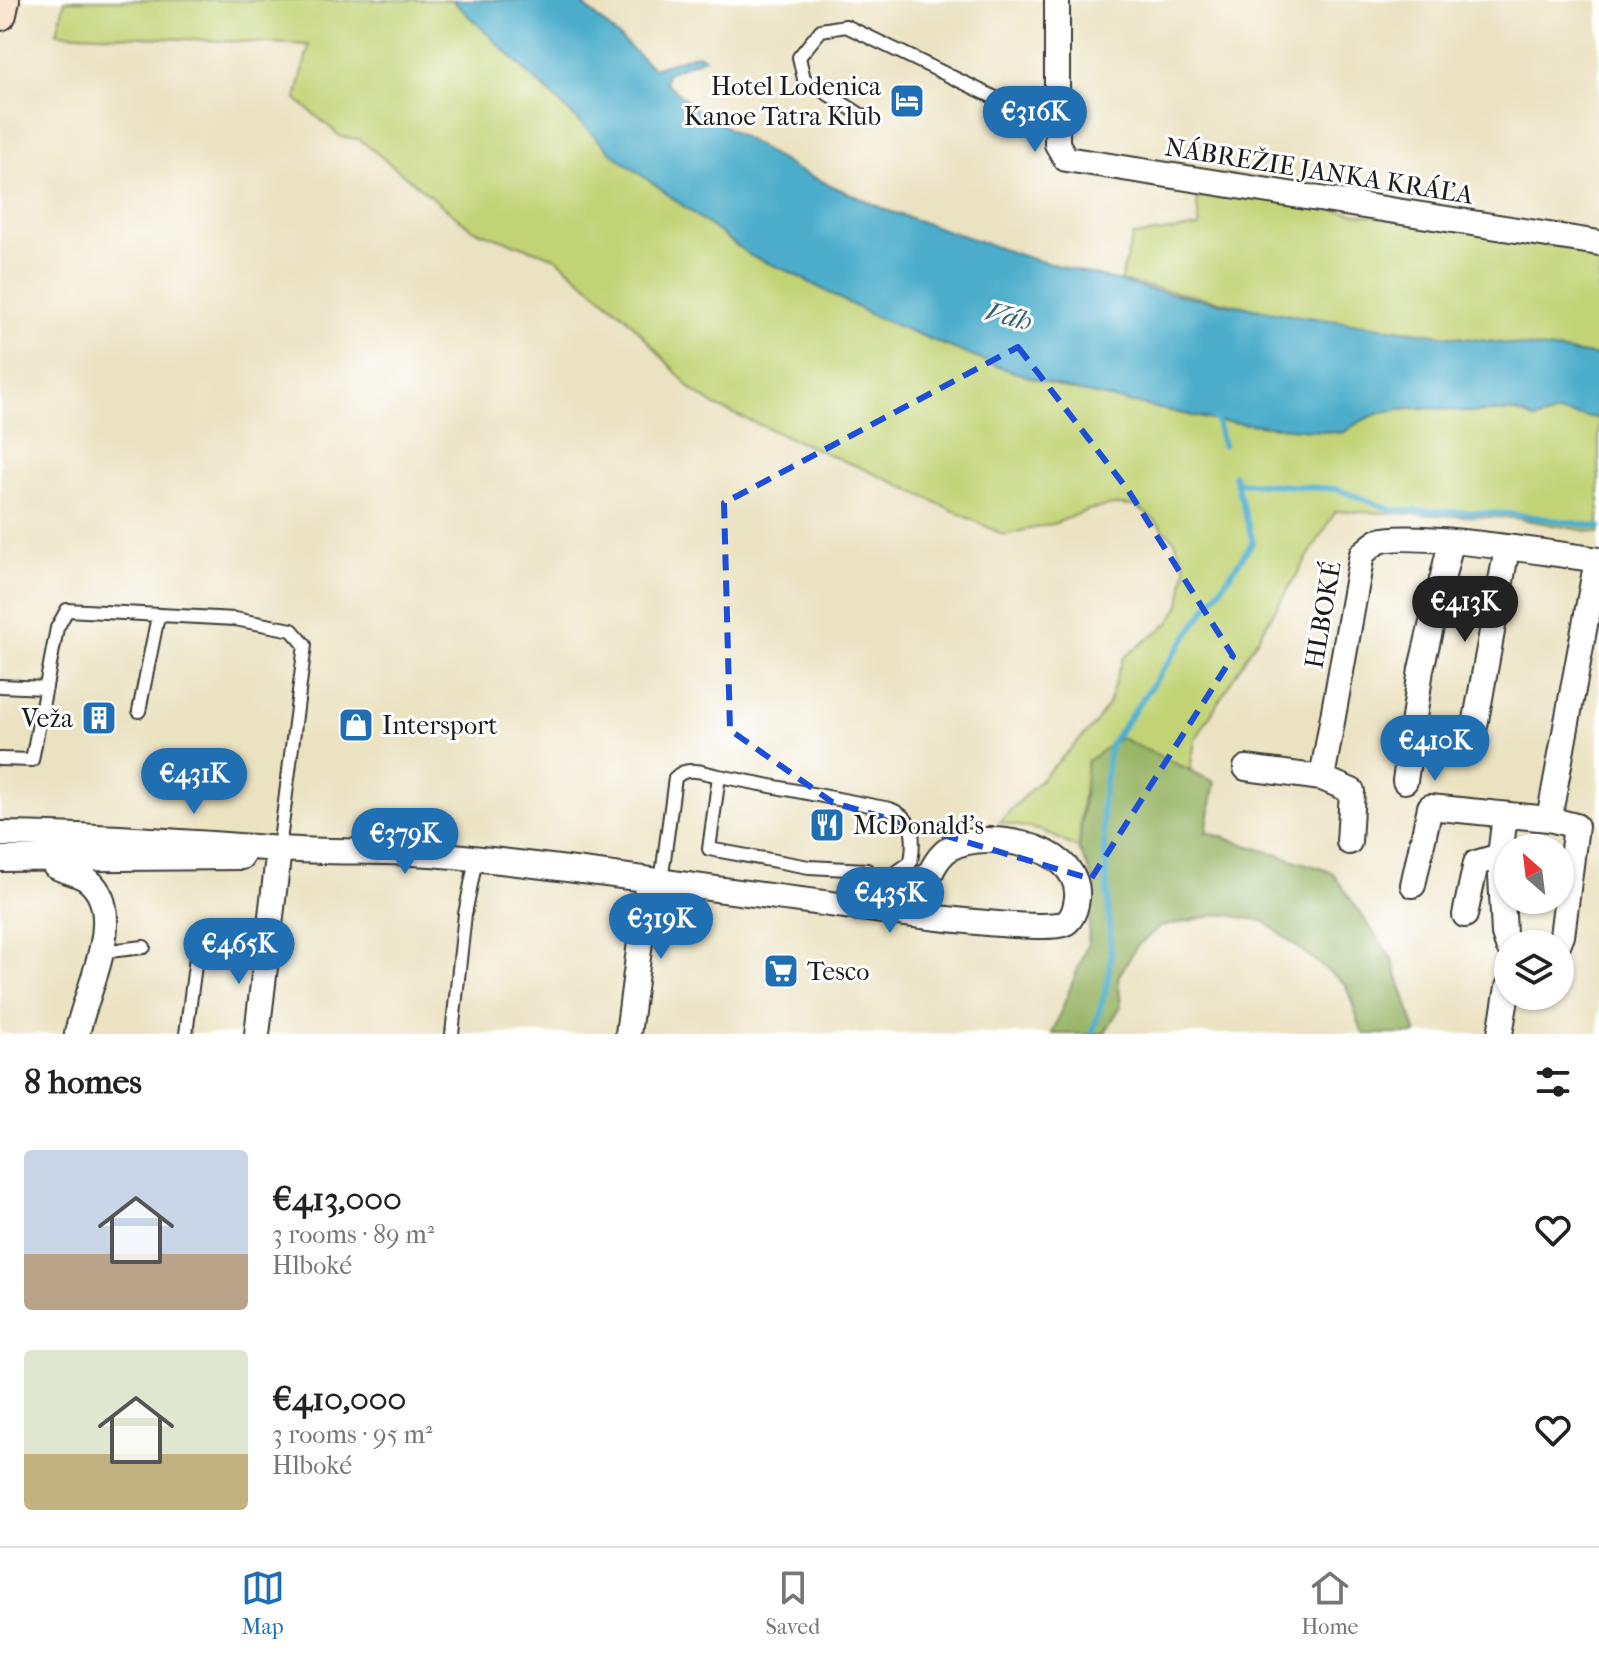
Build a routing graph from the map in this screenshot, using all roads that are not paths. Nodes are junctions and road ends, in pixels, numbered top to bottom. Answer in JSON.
{"nodes":[{"id":1,"x":3,"y":0,"type":"edge"},
{"id":2,"x":1057,"y":0,"type":"edge"},
{"id":3,"x":0,"y":14,"type":"edge"},
{"id":4,"x":866,"y":118,"type":"dead end"},
{"id":5,"x":1056,"y":127,"type":"junction"},
{"id":6,"x":1599,"y":243,"type":"edge"},
{"id":7,"x":1451,"y":542,"type":"junction"},
{"id":8,"x":1507,"y":548,"type":"junction"},
{"id":9,"x":1598,"y":560,"type":"edge"},
{"id":10,"x":158,"y":616,"type":"junction"},
{"id":11,"x":0,"y":686,"type":"edge"},
{"id":12,"x":46,"y":688,"type":"junction"},
{"id":13,"x":139,"y":711,"type":"dead end"},
{"id":14,"x":1471,"y":748,"type":"dead end"},
{"id":15,"x":0,"y":759,"type":"edge"},
{"id":16,"x":1246,"y":768,"type":"dead end"},
{"id":17,"x":719,"y":776,"type":"junction"},
{"id":18,"x":1322,"y":778,"type":"junction"},
{"id":19,"x":1405,"y":781,"type":"dead end"},
{"id":20,"x":1505,"y":815,"type":"junction"},
{"id":21,"x":1549,"y":819,"type":"junction"},
{"id":22,"x":0,"y":834,"type":"edge"},
{"id":23,"x":1503,"y":834,"type":"edge"},
{"id":24,"x":1349,"y":842,"type":"dead end"},
{"id":25,"x":279,"y":849,"type":"junction"},
{"id":26,"x":1494,"y":858,"type":"edge"},
{"id":27,"x":0,"y":859,"type":"edge"},
{"id":28,"x":476,"y":859,"type":"junction"},
{"id":29,"x":42,"y":860,"type":"junction"},
{"id":30,"x":654,"y":882,"type":"junction"},
{"id":31,"x":1413,"y":885,"type":"dead end"},
{"id":32,"x":868,"y":900,"type":"junction"},
{"id":33,"x":919,"y":914,"type":"junction"},
{"id":34,"x":1465,"y":915,"type":"dead end"},
{"id":35,"x":1563,"y":930,"type":"edge"},
{"id":36,"x":268,"y":943,"type":"junction"},
{"id":37,"x":144,"y":947,"type":"dead end"},
{"id":38,"x":100,"y":952,"type":"junction"},
{"id":39,"x":1504,"y":1010,"type":"edge"},
{"id":40,"x":77,"y":1034,"type":"edge"},
{"id":41,"x":186,"y":1034,"type":"edge"},
{"id":42,"x":257,"y":1034,"type":"edge"},
{"id":43,"x":452,"y":1034,"type":"edge"},
{"id":44,"x":628,"y":1034,"type":"edge"},
{"id":45,"x":1500,"y":1034,"type":"edge"}],
"edges":[{"from":1,"to":3,"type":"main road"},
{"from":2,"to":5,"type":"street"},
{"from":4,"to":5,"type":"lane"},
{"from":5,"to":6,"type":"street","name":"NÁBREŽIE JANKA KRÁĽA"},
{"from":7,"to":8,"type":"street","name":"HLBOKÉ"},
{"from":7,"to":18,"type":"street","name":"HLBOKÉ"},
{"from":7,"to":19,"type":"street"},
{"from":8,"to":9,"type":"street","name":"HLBOKÉ"},
{"from":8,"to":14,"type":"street"},
{"from":9,"to":21,"type":"street","name":"HLBOKÉ"},
{"from":10,"to":12,"type":"lane"},
{"from":10,"to":13,"type":"lane"},
{"from":10,"to":25,"type":"lane"},
{"from":11,"to":12,"type":"lane"},
{"from":12,"to":15,"type":"lane"},
{"from":16,"to":18,"type":"street"},
{"from":17,"to":30,"type":"lane"},
{"from":17,"to":32,"type":"lane"},
{"from":17,"to":32,"type":"lane"},
{"from":18,"to":24,"type":"street"},
{"from":20,"to":21,"type":"street"},
{"from":20,"to":23,"type":"street"},
{"from":20,"to":31,"type":"street"},
{"from":21,"to":35,"type":"street"},
{"from":22,"to":25,"type":"street"},
{"from":25,"to":28,"type":"street"},
{"from":25,"to":29,"type":"street"},
{"from":25,"to":36,"type":"street"},
{"from":26,"to":34,"type":"street"},
{"from":27,"to":29,"type":"street"},
{"from":28,"to":30,"type":"street"},
{"from":28,"to":43,"type":"lane"},
{"from":29,"to":38,"type":"street"},
{"from":30,"to":32,"type":"street"},
{"from":30,"to":44,"type":"street"},
{"from":32,"to":33,"type":"street"},
{"from":33,"to":33,"type":"street"},
{"from":36,"to":41,"type":"lane"},
{"from":36,"to":42,"type":"street"},
{"from":37,"to":38,"type":"lane"},
{"from":38,"to":40,"type":"street"},
{"from":39,"to":45,"type":"street"}]}
